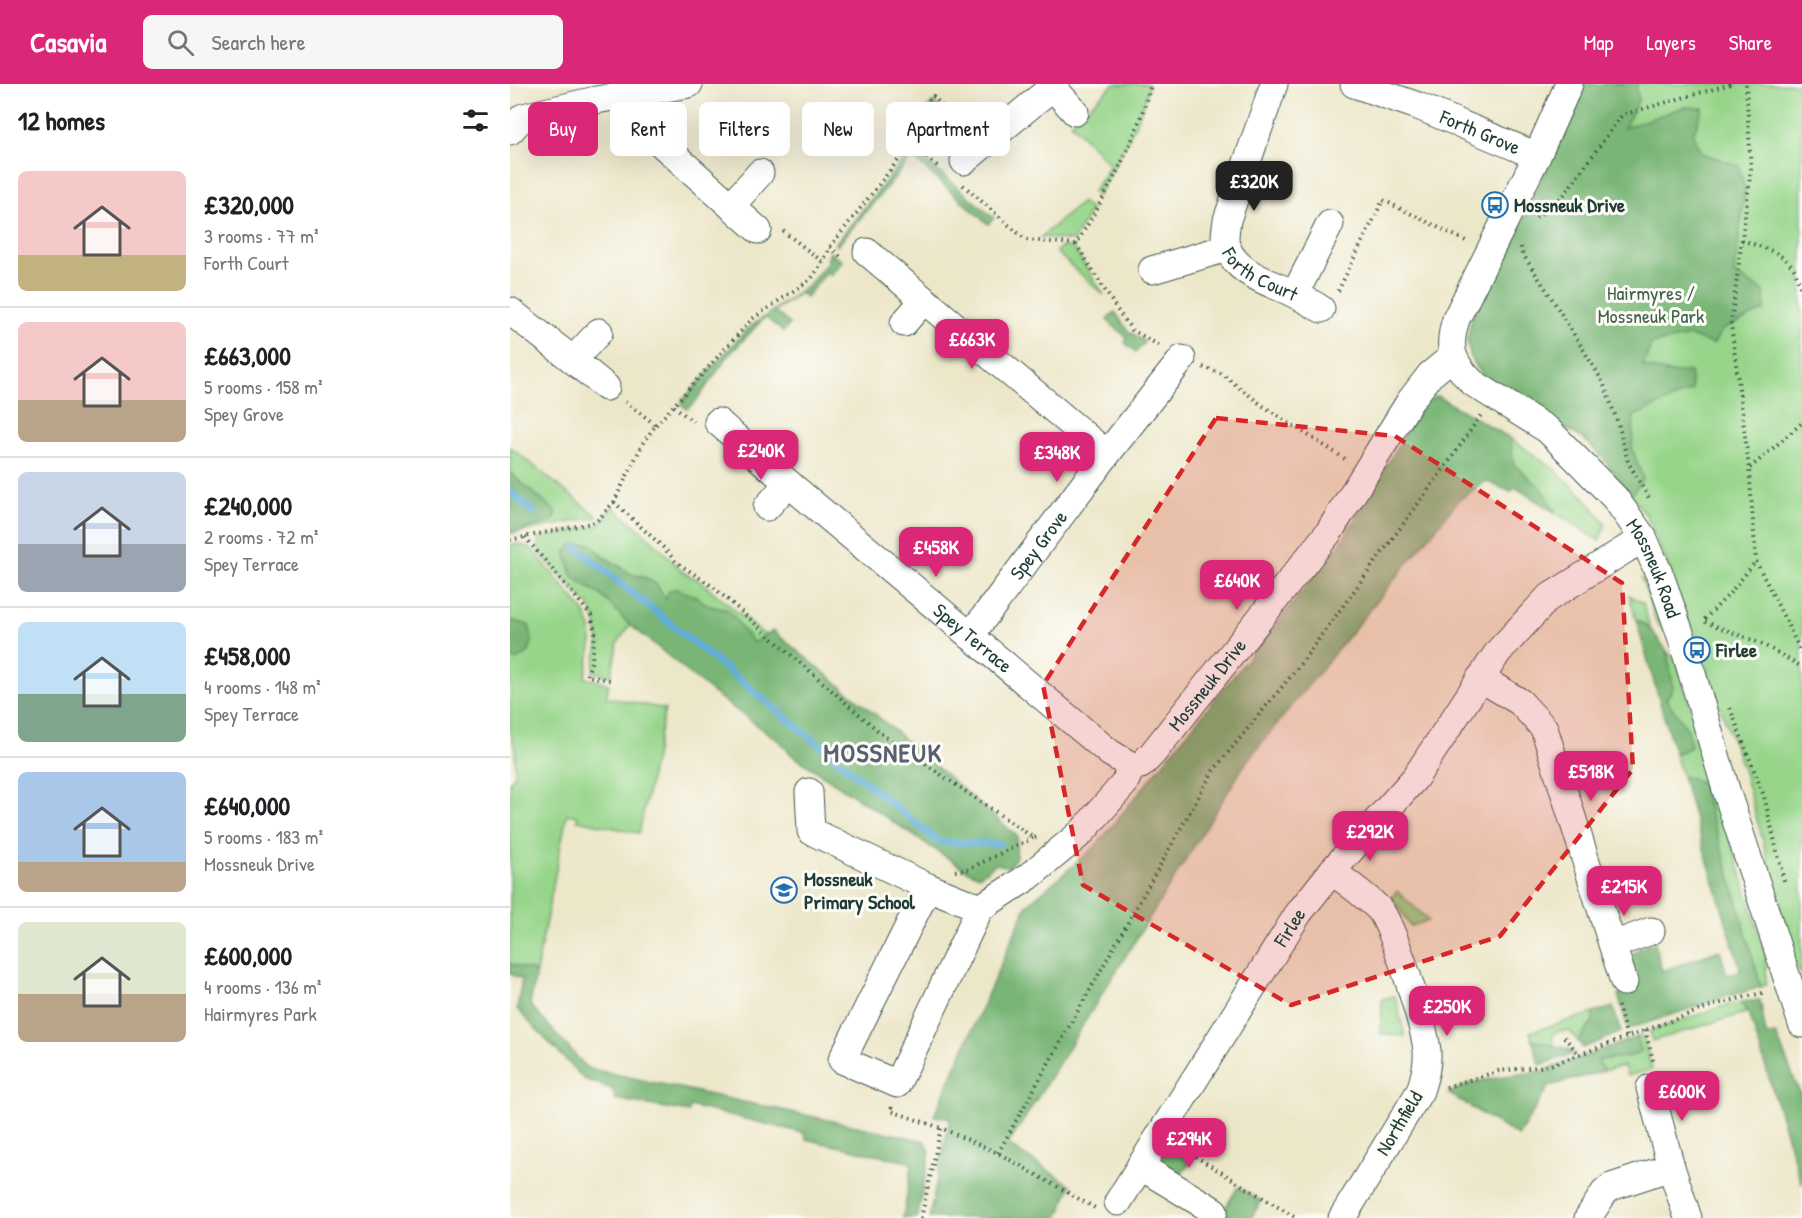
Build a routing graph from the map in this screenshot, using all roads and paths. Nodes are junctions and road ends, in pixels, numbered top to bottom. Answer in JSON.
{"nodes":[{"id":1,"x":689,"y":84,"type":"edge"},
{"id":2,"x":1150,"y":84,"type":"edge"},
{"id":3,"x":1274,"y":84,"type":"edge"},
{"id":4,"x":1354,"y":84,"type":"edge"},
{"id":5,"x":1569,"y":84,"type":"edge"},
{"id":6,"x":1731,"y":84,"type":"edge"},
{"id":7,"x":1746,"y":84,"type":"edge"},
{"id":8,"x":1053,"y":85,"type":"edge"},
{"id":9,"x":641,"y":94,"type":"junction"},
{"id":10,"x":1423,"y":95,"type":"edge"},
{"id":11,"x":927,"y":102,"type":"edge"},
{"id":12,"x":935,"y":102,"type":"edge"},
{"id":13,"x":1075,"y":112,"type":"dead end"},
{"id":14,"x":514,"y":115,"type":"edge"},
{"id":15,"x":958,"y":156,"type":"edge"},
{"id":16,"x":1537,"y":156,"type":"junction"},
{"id":17,"x":962,"y":166,"type":"junction"},
{"id":18,"x":760,"y":173,"type":"dead end"},
{"id":19,"x":732,"y":206,"type":"junction"},
{"id":20,"x":1330,"y":224,"type":"dead end"},
{"id":21,"x":1528,"y":224,"type":"dead end"},
{"id":22,"x":758,"y":230,"type":"joint"},
{"id":23,"x":1742,"y":240,"type":"junction"},
{"id":24,"x":1520,"y":242,"type":"dead end"},
{"id":25,"x":1076,"y":244,"type":"junction"},
{"id":26,"x":1227,"y":248,"type":"junction"},
{"id":27,"x":867,"y":252,"type":"dead end"},
{"id":28,"x":1489,"y":252,"type":"junction"},
{"id":29,"x":823,"y":261,"type":"junction"},
{"id":30,"x":1152,"y":270,"type":"dead end"},
{"id":31,"x":1295,"y":294,"type":"junction"},
{"id":32,"x":1802,"y":294,"type":"edge"},
{"id":33,"x":924,"y":300,"type":"junction"},
{"id":34,"x":1321,"y":309,"type":"joint"},
{"id":35,"x":510,"y":311,"type":"edge"},
{"id":36,"x":904,"y":323,"type":"dead end"},
{"id":37,"x":598,"y":332,"type":"dead end"},
{"id":38,"x":1452,"y":357,"type":"junction"},
{"id":39,"x":1182,"y":359,"type":"junction"},
{"id":40,"x":573,"y":360,"type":"junction"},
{"id":41,"x":606,"y":387,"type":"joint"},
{"id":42,"x":1471,"y":410,"type":"dead end"},
{"id":43,"x":1481,"y":415,"type":"junction"},
{"id":44,"x":1490,"y":421,"type":"dead end"},
{"id":45,"x":718,"y":422,"type":"dead end"},
{"id":46,"x":1802,"y":423,"type":"edge"},
{"id":47,"x":657,"y":425,"type":"junction"},
{"id":48,"x":1107,"y":454,"type":"junction"},
{"id":49,"x":1749,"y":468,"type":"junction"},
{"id":50,"x":1365,"y":472,"type":"junction"},
{"id":51,"x":788,"y":483,"type":"junction"},
{"id":52,"x":614,"y":502,"type":"junction"},
{"id":53,"x":767,"y":507,"type":"dead end"},
{"id":54,"x":1654,"y":508,"type":"dead end"},
{"id":55,"x":525,"y":537,"type":"junction"},
{"id":56,"x":1644,"y":539,"type":"junction"},
{"id":57,"x":510,"y":540,"type":"edge"},
{"id":58,"x":1756,"y":561,"type":"junction"},
{"id":59,"x":1698,"y":610,"type":"dead end"},
{"id":60,"x":1703,"y":621,"type":"junction"},
{"id":61,"x":1706,"y":632,"type":"dead end"},
{"id":62,"x":970,"y":636,"type":"junction"},
{"id":63,"x":1802,"y":654,"type":"edge"},
{"id":64,"x":1802,"y":667,"type":"edge"},
{"id":65,"x":1480,"y":678,"type":"junction"},
{"id":66,"x":610,"y":680,"type":"dead end"},
{"id":67,"x":1726,"y":697,"type":"dead end"},
{"id":68,"x":1132,"y":766,"type":"junction"},
{"id":69,"x":809,"y":792,"type":"dead end"},
{"id":70,"x":1044,"y":835,"type":"dead end"},
{"id":71,"x":1034,"y":838,"type":"junction"},
{"id":72,"x":1332,"y":871,"type":"junction"},
{"id":73,"x":937,"y":879,"type":"junction"},
{"id":74,"x":1786,"y":889,"type":"dead end"},
{"id":75,"x":980,"y":908,"type":"junction"},
{"id":76,"x":1651,"y":931,"type":"dead end"},
{"id":77,"x":1613,"y":945,"type":"junction"},
{"id":78,"x":1624,"y":982,"type":"dead end"},
{"id":79,"x":1790,"y":986,"type":"junction"},
{"id":80,"x":1802,"y":1024,"type":"edge"},
{"id":81,"x":1645,"y":1030,"type":"junction"},
{"id":82,"x":1564,"y":1037,"type":"dead end"},
{"id":83,"x":1579,"y":1054,"type":"junction"},
{"id":84,"x":897,"y":1084,"type":"junction"},
{"id":85,"x":1650,"y":1088,"type":"joint"},
{"id":86,"x":1420,"y":1091,"type":"junction"},
{"id":87,"x":941,"y":1128,"type":"junction"},
{"id":88,"x":1159,"y":1135,"type":"junction"},
{"id":89,"x":998,"y":1153,"type":"junction"},
{"id":90,"x":1140,"y":1166,"type":"junction"},
{"id":91,"x":1671,"y":1167,"type":"junction"},
{"id":92,"x":1118,"y":1202,"type":"joint"},
{"id":93,"x":1214,"y":1211,"type":"dead end"},
{"id":94,"x":921,"y":1218,"type":"edge"},
{"id":95,"x":1296,"y":1218,"type":"edge"},
{"id":96,"x":1342,"y":1218,"type":"edge"},
{"id":97,"x":1588,"y":1218,"type":"edge"},
{"id":98,"x":1688,"y":1218,"type":"edge"}],
"edges":[{"from":1,"to":9,"type":"street"},
{"from":2,"to":25,"type":"path"},
{"from":3,"to":26,"type":"street","name":"Forth Court"},
{"from":4,"to":10,"type":"street","name":"Forth Grove"},
{"from":5,"to":16,"type":"street"},
{"from":6,"to":21,"type":"path"},
{"from":7,"to":23,"type":"path"},
{"from":8,"to":13,"type":"street"},
{"from":8,"to":17,"type":"street"},
{"from":9,"to":14,"type":"street"},
{"from":9,"to":19,"type":"street"},
{"from":10,"to":16,"type":"street","name":"Forth Grove"},
{"from":11,"to":12,"type":"path"},
{"from":15,"to":17,"type":"path"},
{"from":16,"to":28,"type":"street"},
{"from":17,"to":25,"type":"path"},
{"from":17,"to":29,"type":"path"},
{"from":18,"to":19,"type":"street"},
{"from":19,"to":22,"type":"street"},
{"from":20,"to":31,"type":"street"},
{"from":22,"to":29,"type":"path"},
{"from":23,"to":32,"type":"path"},
{"from":23,"to":49,"type":"path"},
{"from":24,"to":54,"type":"path"},
{"from":25,"to":39,"type":"path"},
{"from":26,"to":30,"type":"street"},
{"from":26,"to":31,"type":"street","name":"Forth Court"},
{"from":27,"to":33,"type":"street"},
{"from":28,"to":34,"type":"path"},
{"from":28,"to":38,"type":"street"},
{"from":29,"to":47,"type":"path"},
{"from":31,"to":34,"type":"street","name":"Forth Court"},
{"from":33,"to":36,"type":"street"},
{"from":33,"to":48,"type":"street"},
{"from":35,"to":40,"type":"street"},
{"from":37,"to":40,"type":"street"},
{"from":38,"to":50,"type":"street","name":"Mossneuk Drive"},
{"from":38,"to":56,"type":"street","name":"Mossneuk Road"},
{"from":39,"to":48,"type":"street","name":"Spey Grove"},
{"from":39,"to":50,"type":"path"},
{"from":40,"to":41,"type":"street"},
{"from":41,"to":47,"type":"path"},
{"from":42,"to":43,"type":"path"},
{"from":43,"to":44,"type":"path"},
{"from":43,"to":89,"type":"path"},
{"from":45,"to":51,"type":"street","name":"Spey Terrace"},
{"from":46,"to":49,"type":"path"},
{"from":47,"to":52,"type":"path"},
{"from":48,"to":62,"type":"street","name":"Spey Grove"},
{"from":49,"to":58,"type":"path"},
{"from":50,"to":68,"type":"street","name":"Mossneuk Drive"},
{"from":51,"to":53,"type":"street"},
{"from":51,"to":62,"type":"street","name":"Spey Terrace"},
{"from":52,"to":55,"type":"path"},
{"from":52,"to":71,"type":"path"},
{"from":55,"to":57,"type":"path"},
{"from":55,"to":66,"type":"path"},
{"from":56,"to":65,"type":"street","name":"Firlee"},
{"from":56,"to":79,"type":"street","name":"Mossneuk Road"},
{"from":58,"to":60,"type":"path"},
{"from":58,"to":63,"type":"path"},
{"from":59,"to":60,"type":"path"},
{"from":60,"to":61,"type":"path"},
{"from":60,"to":64,"type":"path"},
{"from":62,"to":68,"type":"street","name":"Spey Terrace"},
{"from":65,"to":72,"type":"street","name":"Firlee"},
{"from":65,"to":77,"type":"street"},
{"from":67,"to":74,"type":"path"},
{"from":68,"to":75,"type":"street","name":"Mossneuk Drive"},
{"from":69,"to":73,"type":"street"},
{"from":70,"to":71,"type":"path"},
{"from":71,"to":73,"type":"path"},
{"from":72,"to":86,"type":"street","name":"Northfield"},
{"from":72,"to":88,"type":"street","name":"Firlee"},
{"from":73,"to":75,"type":"street"},
{"from":73,"to":84,"type":"street"},
{"from":75,"to":84,"type":"street"},
{"from":76,"to":77,"type":"street"},
{"from":77,"to":78,"type":"street"},
{"from":79,"to":80,"type":"street","name":"Mossneuk Road"},
{"from":79,"to":81,"type":"path"},
{"from":81,"to":83,"type":"path"},
{"from":81,"to":85,"type":"path"},
{"from":82,"to":83,"type":"path"},
{"from":83,"to":86,"type":"path"},
{"from":84,"to":87,"type":"path"},
{"from":85,"to":91,"type":"street"},
{"from":86,"to":96,"type":"street","name":"Northfield"},
{"from":87,"to":89,"type":"path"},
{"from":87,"to":94,"type":"path"},
{"from":88,"to":90,"type":"street","name":"Firlee"},
{"from":88,"to":95,"type":"path"},
{"from":89,"to":92,"type":"path"},
{"from":90,"to":92,"type":"street","name":"Firlee"},
{"from":90,"to":93,"type":"street"},
{"from":91,"to":97,"type":"street"},
{"from":91,"to":98,"type":"street"}]}
